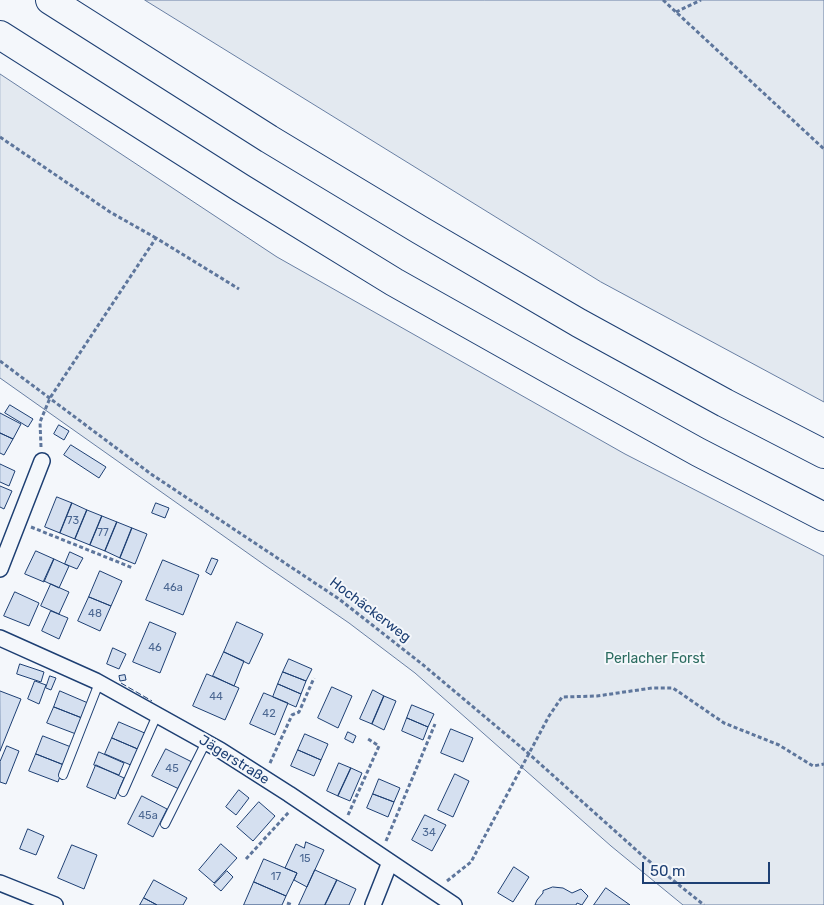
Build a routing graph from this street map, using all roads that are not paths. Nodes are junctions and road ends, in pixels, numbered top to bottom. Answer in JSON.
{"nodes":[{"id":1,"x":50,"y":0,"type":"edge"},
{"id":2,"x":0,"y":35,"type":"edge"},
{"id":3,"x":824,"y":454,"type":"edge"},
{"id":4,"x":42,"y":461,"type":"road end"},
{"id":5,"x":824,"y":517,"type":"edge"},
{"id":6,"x":0,"y":568,"type":"edge"},
{"id":7,"x":0,"y":638,"type":"edge"},
{"id":8,"x":99,"y":683,"type":"junction"},
{"id":9,"x":157,"y":714,"type":"junction"},
{"id":10,"x":206,"y":742,"type":"junction"},
{"id":11,"x":63,"y":775,"type":"dead end"},
{"id":12,"x":123,"y":792,"type":"dead end"},
{"id":13,"x":164,"y":824,"type":"dead end"},
{"id":14,"x":385,"y":859,"type":"junction"},
{"id":15,"x":0,"y":883,"type":"edge"},
{"id":16,"x":55,"y":905,"type":"edge"},
{"id":17,"x":373,"y":905,"type":"edge"},
{"id":18,"x":454,"y":905,"type":"edge"}],
"edges":[{"from":1,"to":3,"type":"highway"},
{"from":2,"to":5,"type":"highway"},
{"from":4,"to":6,"type":"street"},
{"from":7,"to":8,"type":"street","name":"Jägerstraße"},
{"from":8,"to":9,"type":"street","name":"Jägerstraße"},
{"from":8,"to":11,"type":"lane"},
{"from":9,"to":10,"type":"street","name":"Jägerstraße"},
{"from":9,"to":12,"type":"lane"},
{"from":10,"to":13,"type":"lane"},
{"from":10,"to":14,"type":"street","name":"Jägerstraße"},
{"from":14,"to":17,"type":"street"},
{"from":14,"to":18,"type":"street","name":"Jägerstraße"},
{"from":15,"to":16,"type":"street"}]}
